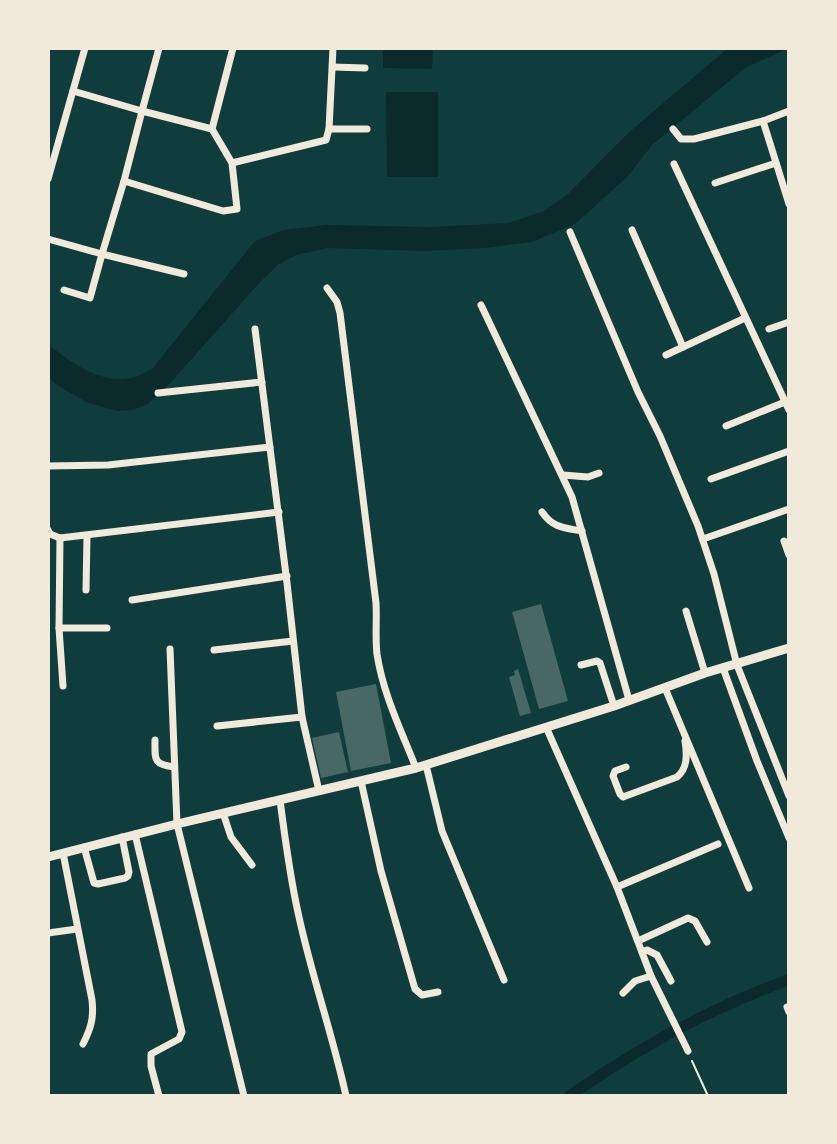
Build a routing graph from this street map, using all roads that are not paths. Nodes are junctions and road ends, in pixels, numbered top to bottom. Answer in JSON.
{"nodes":[{"id":1,"x":85,"y":48,"type":"edge"},
{"id":2,"x":159,"y":48,"type":"edge"},
{"id":3,"x":233,"y":48,"type":"edge"},
{"id":4,"x":333,"y":48,"type":"edge"},
{"id":5,"x":333,"y":67,"type":"junction"},
{"id":6,"x":365,"y":68,"type":"dead end"},
{"id":7,"x":73,"y":91,"type":"junction"},
{"id":8,"x":142,"y":111,"type":"junction"},
{"id":9,"x":789,"y":111,"type":"edge"},
{"id":10,"x":763,"y":121,"type":"junction"},
{"id":11,"x":212,"y":129,"type":"junction"},
{"id":12,"x":329,"y":129,"type":"junction"},
{"id":13,"x":367,"y":129,"type":"dead end"},
{"id":14,"x":673,"y":129,"type":"dead end"},
{"id":15,"x":232,"y":163,"type":"junction"},
{"id":16,"x":776,"y":163,"type":"junction"},
{"id":17,"x":674,"y":164,"type":"dead end"},
{"id":18,"x":48,"y":179,"type":"edge"},
{"id":19,"x":124,"y":181,"type":"junction"},
{"id":20,"x":715,"y":183,"type":"dead end"},
{"id":21,"x":789,"y":204,"type":"edge"},
{"id":22,"x":632,"y":230,"type":"dead end"},
{"id":23,"x":570,"y":232,"type":"dead end"},
{"id":24,"x":48,"y":239,"type":"edge"},
{"id":25,"x":102,"y":254,"type":"junction"},
{"id":26,"x":184,"y":274,"type":"dead end"},
{"id":27,"x":327,"y":288,"type":"dead end"},
{"id":28,"x":64,"y":290,"type":"dead end"},
{"id":29,"x":481,"y":305,"type":"dead end"},
{"id":30,"x":745,"y":318,"type":"junction"},
{"id":31,"x":789,"y":322,"type":"edge"},
{"id":32,"x":255,"y":329,"type":"dead end"},
{"id":33,"x":769,"y":329,"type":"dead end"},
{"id":34,"x":683,"y":347,"type":"junction"},
{"id":35,"x":666,"y":355,"type":"dead end"},
{"id":36,"x":262,"y":382,"type":"junction"},
{"id":37,"x":158,"y":393,"type":"dead end"},
{"id":38,"x":787,"y":406,"type":"edge"},
{"id":39,"x":726,"y":426,"type":"dead end"},
{"id":40,"x":270,"y":447,"type":"junction"},
{"id":41,"x":789,"y":451,"type":"edge"},
{"id":42,"x":48,"y":466,"type":"edge"},
{"id":43,"x":599,"y":473,"type":"dead end"},
{"id":44,"x":563,"y":475,"type":"junction"},
{"id":45,"x":711,"y":479,"type":"dead end"},
{"id":46,"x":789,"y":509,"type":"edge"},
{"id":47,"x":279,"y":512,"type":"junction"},
{"id":48,"x":542,"y":512,"type":"dead end"},
{"id":49,"x":48,"y":530,"type":"edge"},
{"id":50,"x":582,"y":531,"type":"junction"},
{"id":51,"x":87,"y":536,"type":"junction"},
{"id":52,"x":60,"y":538,"type":"junction"},
{"id":53,"x":703,"y":539,"type":"junction"},
{"id":54,"x":784,"y":541,"type":"dead end"},
{"id":55,"x":789,"y":555,"type":"edge"},
{"id":56,"x":48,"y":576,"type":"edge"},
{"id":57,"x":59,"y":576,"type":"junction"},
{"id":58,"x":287,"y":576,"type":"junction"},
{"id":59,"x":86,"y":590,"type":"dead end"},
{"id":60,"x":132,"y":600,"type":"dead end"},
{"id":61,"x":686,"y":611,"type":"dead end"},
{"id":62,"x":59,"y":628,"type":"junction"},
{"id":63,"x":107,"y":628,"type":"dead end"},
{"id":64,"x":293,"y":641,"type":"junction"},
{"id":65,"x":48,"y":642,"type":"edge"},
{"id":66,"x":60,"y":642,"type":"junction"},
{"id":67,"x":789,"y":648,"type":"edge"},
{"id":68,"x":170,"y":649,"type":"dead end"},
{"id":69,"x":214,"y":650,"type":"dead end"},
{"id":70,"x":581,"y":665,"type":"dead end"},
{"id":71,"x":737,"y":665,"type":"junction"},
{"id":72,"x":723,"y":668,"type":"junction"},
{"id":73,"x":705,"y":673,"type":"junction"},
{"id":74,"x":63,"y":686,"type":"dead end"},
{"id":75,"x":665,"y":688,"type":"junction"},
{"id":76,"x":629,"y":700,"type":"junction"},
{"id":77,"x":614,"y":706,"type":"junction"},
{"id":78,"x":302,"y":717,"type":"junction"},
{"id":79,"x":217,"y":726,"type":"dead end"},
{"id":80,"x":546,"y":727,"type":"junction"},
{"id":81,"x":684,"y":734,"type":"junction"},
{"id":82,"x":155,"y":740,"type":"dead end"},
{"id":83,"x":421,"y":766,"type":"junction"},
{"id":84,"x":174,"y":767,"type":"junction"},
{"id":85,"x":626,"y":767,"type":"dead end"},
{"id":86,"x":361,"y":781,"type":"junction"},
{"id":87,"x":319,"y":791,"type":"junction"},
{"id":88,"x":789,"y":796,"type":"edge"},
{"id":89,"x":280,"y":800,"type":"junction"},
{"id":90,"x":223,"y":813,"type":"junction"},
{"id":91,"x":177,"y":824,"type":"junction"},
{"id":92,"x":135,"y":834,"type":"junction"},
{"id":93,"x":122,"y":837,"type":"junction"},
{"id":94,"x":789,"y":838,"type":"edge"},
{"id":95,"x":718,"y":844,"type":"dead end"},
{"id":96,"x":84,"y":847,"type":"junction"},
{"id":97,"x":63,"y":853,"type":"junction"},
{"id":98,"x":48,"y":857,"type":"edge"},
{"id":99,"x":252,"y":865,"type":"dead end"},
{"id":100,"x":617,"y":887,"type":"junction"},
{"id":101,"x":749,"y":888,"type":"dead end"},
{"id":102,"x":77,"y":929,"type":"junction"},
{"id":103,"x":48,"y":933,"type":"edge"},
{"id":104,"x":638,"y":941,"type":"junction"},
{"id":105,"x":707,"y":942,"type":"dead end"},
{"id":106,"x":642,"y":952,"type":"junction"},
{"id":107,"x":651,"y":976,"type":"junction"},
{"id":108,"x":504,"y":980,"type":"dead end"},
{"id":109,"x":671,"y":981,"type":"dead end"},
{"id":110,"x":438,"y":992,"type":"dead end"},
{"id":111,"x":623,"y":993,"type":"dead end"},
{"id":112,"x":83,"y":1044,"type":"dead end"},
{"id":113,"x":688,"y":1051,"type":"road end"},
{"id":114,"x":159,"y":1096,"type":"edge"},
{"id":115,"x":244,"y":1096,"type":"edge"},
{"id":116,"x":346,"y":1096,"type":"edge"}],
"edges":[{"from":1,"to":7,"type":"street"},
{"from":2,"to":8,"type":"street"},
{"from":3,"to":11,"type":"street"},
{"from":4,"to":5,"type":"street"},
{"from":5,"to":6,"type":"street"},
{"from":5,"to":12,"type":"street"},
{"from":7,"to":8,"type":"street"},
{"from":7,"to":18,"type":"street"},
{"from":8,"to":11,"type":"street"},
{"from":8,"to":19,"type":"street"},
{"from":9,"to":10,"type":"street"},
{"from":10,"to":14,"type":"street"},
{"from":10,"to":16,"type":"street"},
{"from":11,"to":15,"type":"street"},
{"from":12,"to":13,"type":"street"},
{"from":12,"to":15,"type":"street"},
{"from":15,"to":19,"type":"street"},
{"from":16,"to":20,"type":"street"},
{"from":16,"to":21,"type":"street"},
{"from":17,"to":30,"type":"street"},
{"from":19,"to":25,"type":"street"},
{"from":22,"to":34,"type":"street"},
{"from":23,"to":53,"type":"street"},
{"from":24,"to":25,"type":"street"},
{"from":25,"to":26,"type":"street"},
{"from":25,"to":28,"type":"street"},
{"from":27,"to":83,"type":"street"},
{"from":29,"to":44,"type":"street"},
{"from":30,"to":34,"type":"street"},
{"from":30,"to":38,"type":"street"},
{"from":31,"to":33,"type":"street"},
{"from":32,"to":36,"type":"street"},
{"from":34,"to":35,"type":"street"},
{"from":36,"to":37,"type":"street"},
{"from":36,"to":40,"type":"street"},
{"from":38,"to":39,"type":"street"},
{"from":40,"to":42,"type":"street"},
{"from":40,"to":47,"type":"street"},
{"from":41,"to":45,"type":"street"},
{"from":43,"to":44,"type":"street"},
{"from":44,"to":50,"type":"street"},
{"from":46,"to":53,"type":"street"},
{"from":47,"to":51,"type":"street"},
{"from":47,"to":58,"type":"street"},
{"from":48,"to":50,"type":"street"},
{"from":49,"to":52,"type":"street"},
{"from":50,"to":76,"type":"street"},
{"from":51,"to":52,"type":"street"},
{"from":51,"to":59,"type":"street"},
{"from":52,"to":57,"type":"street"},
{"from":53,"to":71,"type":"street"},
{"from":54,"to":55,"type":"street"},
{"from":56,"to":57,"type":"street"},
{"from":57,"to":62,"type":"street"},
{"from":58,"to":60,"type":"street"},
{"from":58,"to":64,"type":"street"},
{"from":61,"to":73,"type":"street"},
{"from":62,"to":63,"type":"street"},
{"from":62,"to":66,"type":"street"},
{"from":64,"to":69,"type":"street"},
{"from":64,"to":78,"type":"street"},
{"from":65,"to":66,"type":"street"},
{"from":66,"to":74,"type":"street"},
{"from":67,"to":71,"type":"main road"},
{"from":68,"to":84,"type":"street"},
{"from":70,"to":77,"type":"street"},
{"from":71,"to":72,"type":"main road"},
{"from":71,"to":88,"type":"street"},
{"from":72,"to":73,"type":"main road"},
{"from":72,"to":94,"type":"street"},
{"from":73,"to":75,"type":"main road"},
{"from":75,"to":76,"type":"main road"},
{"from":75,"to":81,"type":"street"},
{"from":76,"to":77,"type":"main road"},
{"from":77,"to":80,"type":"main road"},
{"from":78,"to":79,"type":"street"},
{"from":78,"to":87,"type":"street"},
{"from":80,"to":83,"type":"main road"},
{"from":80,"to":100,"type":"street"},
{"from":81,"to":85,"type":"street"},
{"from":81,"to":101,"type":"street"},
{"from":82,"to":84,"type":"street"},
{"from":83,"to":86,"type":"main road"},
{"from":83,"to":108,"type":"street"},
{"from":84,"to":91,"type":"street"},
{"from":86,"to":87,"type":"main road"},
{"from":86,"to":110,"type":"street"},
{"from":87,"to":89,"type":"main road"},
{"from":89,"to":90,"type":"main road"},
{"from":89,"to":116,"type":"street"},
{"from":90,"to":91,"type":"main road"},
{"from":90,"to":99,"type":"street"},
{"from":91,"to":92,"type":"main road"},
{"from":91,"to":115,"type":"street"},
{"from":92,"to":93,"type":"main road"},
{"from":92,"to":114,"type":"street"},
{"from":93,"to":96,"type":"main road"},
{"from":93,"to":96,"type":"street"},
{"from":95,"to":100,"type":"street"},
{"from":96,"to":97,"type":"main road"},
{"from":97,"to":98,"type":"main road"},
{"from":97,"to":102,"type":"street"},
{"from":100,"to":104,"type":"street"},
{"from":102,"to":103,"type":"street"},
{"from":102,"to":112,"type":"street"},
{"from":104,"to":105,"type":"street"},
{"from":104,"to":106,"type":"street"},
{"from":106,"to":107,"type":"street"},
{"from":106,"to":109,"type":"street"},
{"from":107,"to":111,"type":"street"},
{"from":107,"to":113,"type":"street"}]}
